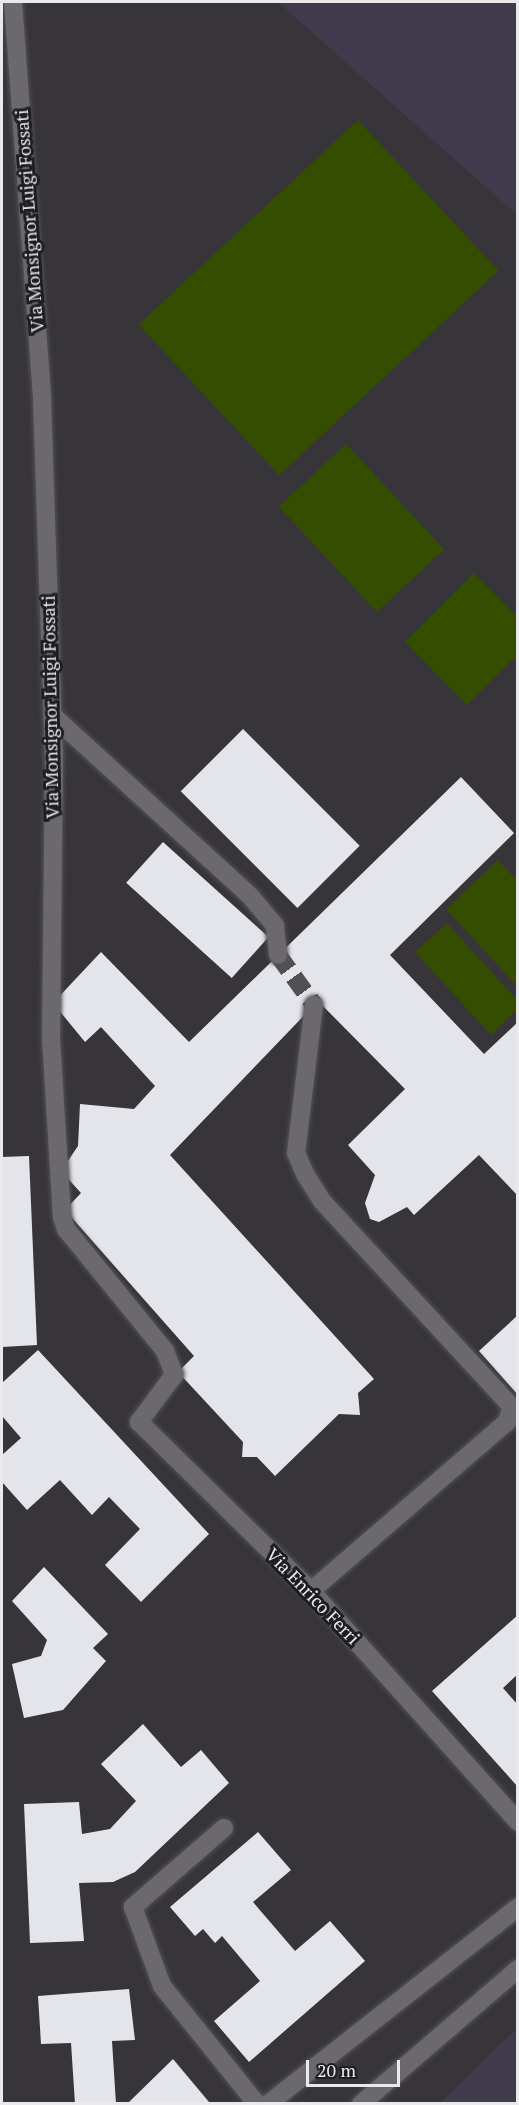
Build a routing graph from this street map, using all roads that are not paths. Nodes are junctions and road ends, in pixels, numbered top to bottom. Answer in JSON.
{"nodes":[{"id":1,"x":14,"y":2,"type":"edge"},
{"id":2,"x":53,"y":716,"type":"junction"},
{"id":3,"x":278,"y":955,"type":"tunnel mouth"},
{"id":4,"x":315,"y":1005,"type":"tunnel mouth"},
{"id":5,"x":174,"y":1375,"type":"joint"},
{"id":6,"x":311,"y":1591,"type":"junction"},
{"id":7,"x":518,"y":1822,"type":"edge"},
{"id":8,"x":224,"y":1828,"type":"dead end"},
{"id":9,"x":518,"y":1907,"type":"edge"},
{"id":10,"x":518,"y":1969,"type":"edge"},
{"id":11,"x":257,"y":2103,"type":"edge"},
{"id":12,"x":268,"y":2103,"type":"edge"},
{"id":13,"x":361,"y":2103,"type":"edge"}],
"edges":[{"from":1,"to":2,"type":"street","name":"Via Monsignor Luigi Fossati"},
{"from":2,"to":3,"type":"street"},
{"from":2,"to":5,"type":"street","name":"Via Monsignor Luigi Fossati"},
{"from":4,"to":6,"type":"street"},
{"from":5,"to":6,"type":"street","name":"Via Enrico Ferri"},
{"from":6,"to":7,"type":"street","name":"Via Enrico Ferri"},
{"from":8,"to":11,"type":"street"},
{"from":9,"to":12,"type":"street"},
{"from":10,"to":13,"type":"street"}]}
